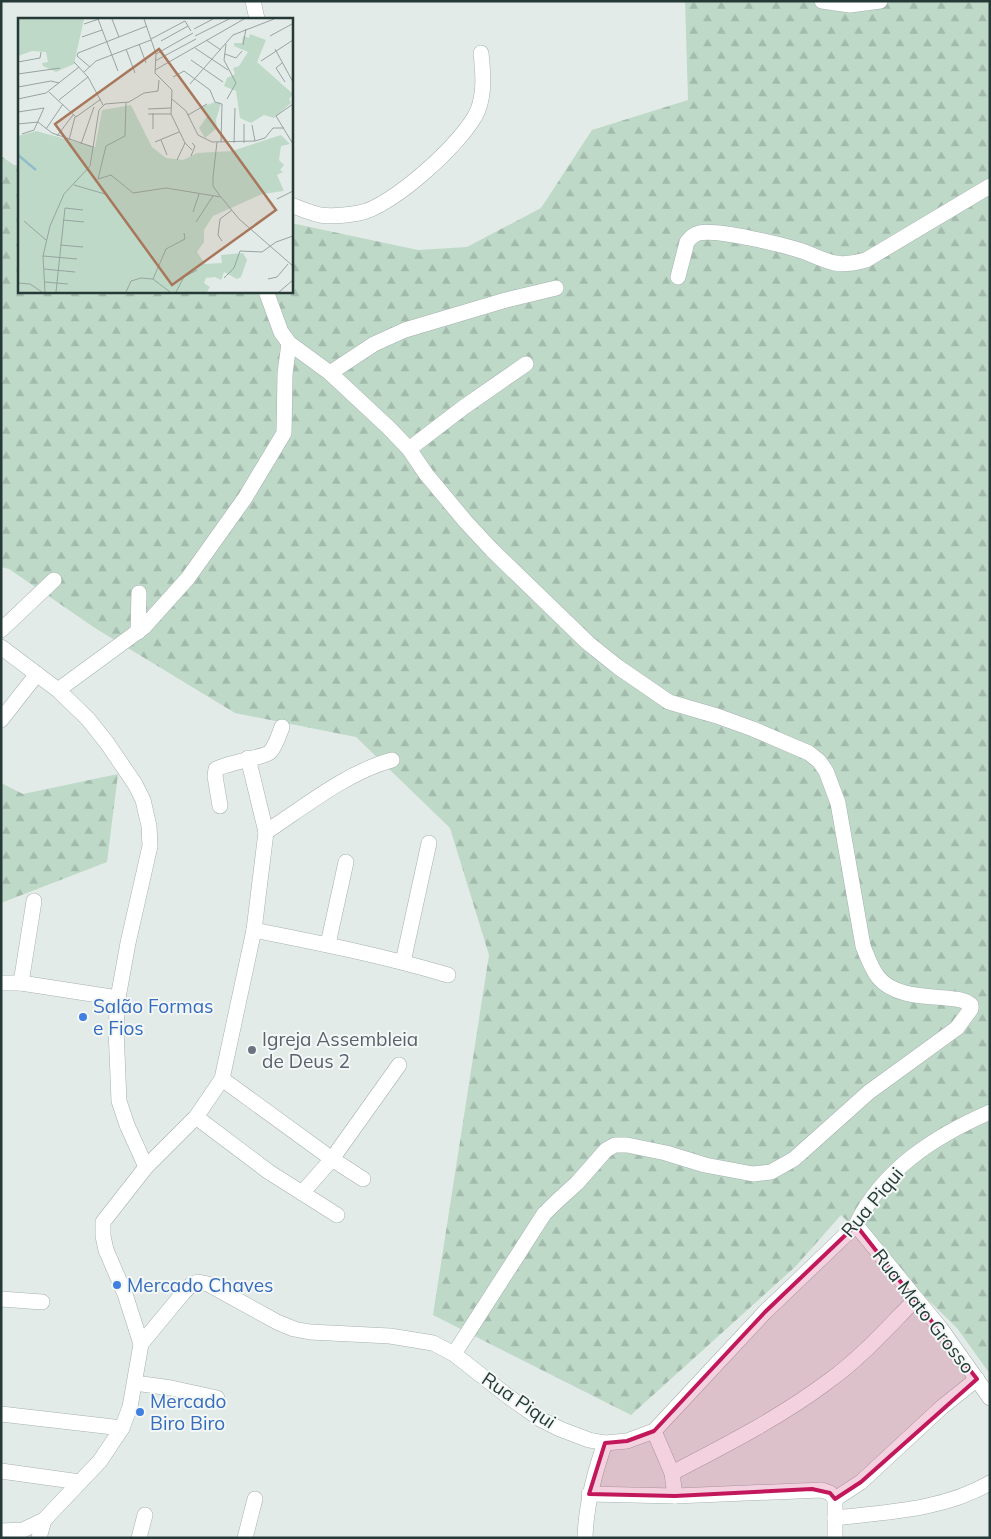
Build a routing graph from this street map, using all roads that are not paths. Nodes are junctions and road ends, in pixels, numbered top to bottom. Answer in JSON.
{"nodes":[{"id":1,"x":253,"y":1,"type":"edge"},
{"id":2,"x":822,"y":1,"type":"edge"},
{"id":3,"x":880,"y":1,"type":"edge"},
{"id":4,"x":256,"y":18,"type":"edge"},
{"id":5,"x":481,"y":53,"type":"dead end"},
{"id":6,"x":990,"y":186,"type":"edge"},
{"id":7,"x":292,"y":206,"type":"edge"},
{"id":8,"x":678,"y":277,"type":"dead end"},
{"id":9,"x":556,"y":288,"type":"dead end"},
{"id":10,"x":266,"y":292,"type":"edge"},
{"id":11,"x":289,"y":343,"type":"junction"},
{"id":12,"x":526,"y":364,"type":"dead end"},
{"id":13,"x":330,"y":373,"type":"junction"},
{"id":14,"x":409,"y":449,"type":"junction"},
{"id":15,"x":54,"y":580,"type":"dead end"},
{"id":16,"x":139,"y":593,"type":"dead end"},
{"id":17,"x":1,"y":630,"type":"edge"},
{"id":18,"x":138,"y":632,"type":"junction"},
{"id":19,"x":1,"y":647,"type":"edge"},
{"id":20,"x":37,"y":674,"type":"junction"},
{"id":21,"x":58,"y":690,"type":"junction"},
{"id":22,"x":1,"y":720,"type":"edge"},
{"id":23,"x":282,"y":726,"type":"dead end"},
{"id":24,"x":248,"y":758,"type":"junction"},
{"id":25,"x":392,"y":760,"type":"dead end"},
{"id":26,"x":220,"y":806,"type":"dead end"},
{"id":27,"x":266,"y":832,"type":"junction"},
{"id":28,"x":429,"y":843,"type":"dead end"},
{"id":29,"x":346,"y":862,"type":"dead end"},
{"id":30,"x":34,"y":901,"type":"dead end"},
{"id":31,"x":254,"y":930,"type":"junction"},
{"id":32,"x":328,"y":944,"type":"junction"},
{"id":33,"x":403,"y":962,"type":"junction"},
{"id":34,"x":448,"y":975,"type":"dead end"},
{"id":35,"x":1,"y":982,"type":"edge"},
{"id":36,"x":21,"y":983,"type":"junction"},
{"id":37,"x":118,"y":998,"type":"junction"},
{"id":38,"x":399,"y":1065,"type":"dead end"},
{"id":39,"x":222,"y":1079,"type":"junction"},
{"id":40,"x":990,"y":1112,"type":"edge"},
{"id":41,"x":196,"y":1117,"type":"junction"},
{"id":42,"x":332,"y":1158,"type":"junction"},
{"id":43,"x":146,"y":1167,"type":"junction"},
{"id":44,"x":363,"y":1179,"type":"dead end"},
{"id":45,"x":302,"y":1193,"type":"junction"},
{"id":46,"x":337,"y":1215,"type":"dead end"},
{"id":47,"x":856,"y":1225,"type":"junction"},
{"id":48,"x":1,"y":1299,"type":"edge"},
{"id":49,"x":916,"y":1299,"type":"junction"},
{"id":50,"x":42,"y":1302,"type":"dead end"},
{"id":51,"x":141,"y":1344,"type":"junction"},
{"id":52,"x":454,"y":1354,"type":"junction"},
{"id":53,"x":977,"y":1379,"type":"junction"},
{"id":54,"x":135,"y":1383,"type":"junction"},
{"id":55,"x":217,"y":1398,"type":"dead end"},
{"id":56,"x":990,"y":1398,"type":"edge"},
{"id":57,"x":1,"y":1414,"type":"edge"},
{"id":58,"x":122,"y":1428,"type":"junction"},
{"id":59,"x":654,"y":1431,"type":"junction"},
{"id":60,"x":604,"y":1442,"type":"junction"},
{"id":61,"x":1,"y":1471,"type":"edge"},
{"id":62,"x":672,"y":1473,"type":"junction"},
{"id":63,"x":80,"y":1482,"type":"junction"},
{"id":64,"x":990,"y":1483,"type":"edge"},
{"id":65,"x":589,"y":1494,"type":"junction"},
{"id":66,"x":675,"y":1496,"type":"junction"},
{"id":67,"x":255,"y":1499,"type":"dead end"},
{"id":68,"x":835,"y":1499,"type":"junction"},
{"id":69,"x":145,"y":1515,"type":"dead end"},
{"id":70,"x":835,"y":1518,"type":"junction"},
{"id":71,"x":44,"y":1520,"type":"junction"},
{"id":72,"x":1,"y":1531,"type":"edge"},
{"id":73,"x":39,"y":1538,"type":"edge"},
{"id":74,"x":139,"y":1538,"type":"edge"},
{"id":75,"x":245,"y":1538,"type":"edge"},
{"id":76,"x":584,"y":1538,"type":"edge"},
{"id":77,"x":835,"y":1538,"type":"edge"}],
"edges":[{"from":1,"to":4,"type":"street"},
{"from":2,"to":3,"type":"street"},
{"from":5,"to":7,"type":"street"},
{"from":6,"to":8,"type":"street"},
{"from":9,"to":13,"type":"street"},
{"from":10,"to":11,"type":"street"},
{"from":11,"to":13,"type":"street"},
{"from":11,"to":18,"type":"street"},
{"from":12,"to":14,"type":"street"},
{"from":13,"to":14,"type":"street"},
{"from":14,"to":52,"type":"street"},
{"from":15,"to":17,"type":"street"},
{"from":16,"to":18,"type":"street"},
{"from":18,"to":21,"type":"street"},
{"from":19,"to":20,"type":"street"},
{"from":20,"to":21,"type":"street"},
{"from":20,"to":22,"type":"street"},
{"from":21,"to":37,"type":"street"},
{"from":23,"to":24,"type":"street"},
{"from":24,"to":26,"type":"street"},
{"from":24,"to":27,"type":"street"},
{"from":25,"to":27,"type":"street"},
{"from":27,"to":31,"type":"street"},
{"from":28,"to":33,"type":"street"},
{"from":29,"to":32,"type":"street"},
{"from":30,"to":36,"type":"street"},
{"from":31,"to":32,"type":"street"},
{"from":31,"to":39,"type":"street"},
{"from":32,"to":33,"type":"street"},
{"from":33,"to":34,"type":"street"},
{"from":35,"to":36,"type":"street"},
{"from":36,"to":37,"type":"street"},
{"from":37,"to":43,"type":"street"},
{"from":38,"to":42,"type":"street"},
{"from":39,"to":41,"type":"street"},
{"from":39,"to":42,"type":"street"},
{"from":40,"to":47,"type":"street","name":"Rua Piqui"},
{"from":41,"to":43,"type":"street"},
{"from":41,"to":45,"type":"street"},
{"from":42,"to":44,"type":"street"},
{"from":42,"to":45,"type":"street"},
{"from":43,"to":51,"type":"street"},
{"from":45,"to":46,"type":"street"},
{"from":47,"to":49,"type":"street","name":"Rua Mato Grosso"},
{"from":47,"to":59,"type":"street","name":"Rua Piqui"},
{"from":48,"to":50,"type":"street"},
{"from":49,"to":53,"type":"street","name":"Rua Mato Grosso"},
{"from":49,"to":62,"type":"street"},
{"from":51,"to":52,"type":"street","name":"Rua Piqui"},
{"from":51,"to":54,"type":"street"},
{"from":52,"to":60,"type":"street","name":"Rua Piqui"},
{"from":53,"to":56,"type":"street","name":"Rua Mato Grosso"},
{"from":53,"to":68,"type":"street"},
{"from":54,"to":55,"type":"street"},
{"from":54,"to":58,"type":"street"},
{"from":57,"to":58,"type":"street"},
{"from":58,"to":63,"type":"street"},
{"from":59,"to":60,"type":"street","name":"Rua Piqui"},
{"from":59,"to":62,"type":"street"},
{"from":60,"to":65,"type":"street"},
{"from":61,"to":63,"type":"street"},
{"from":62,"to":66,"type":"street"},
{"from":63,"to":71,"type":"street"},
{"from":64,"to":70,"type":"street"},
{"from":65,"to":66,"type":"street"},
{"from":65,"to":76,"type":"street"},
{"from":66,"to":68,"type":"street"},
{"from":67,"to":75,"type":"street"},
{"from":68,"to":70,"type":"street"},
{"from":69,"to":74,"type":"street"},
{"from":70,"to":77,"type":"street"},
{"from":71,"to":72,"type":"street"},
{"from":71,"to":73,"type":"street"}]}
